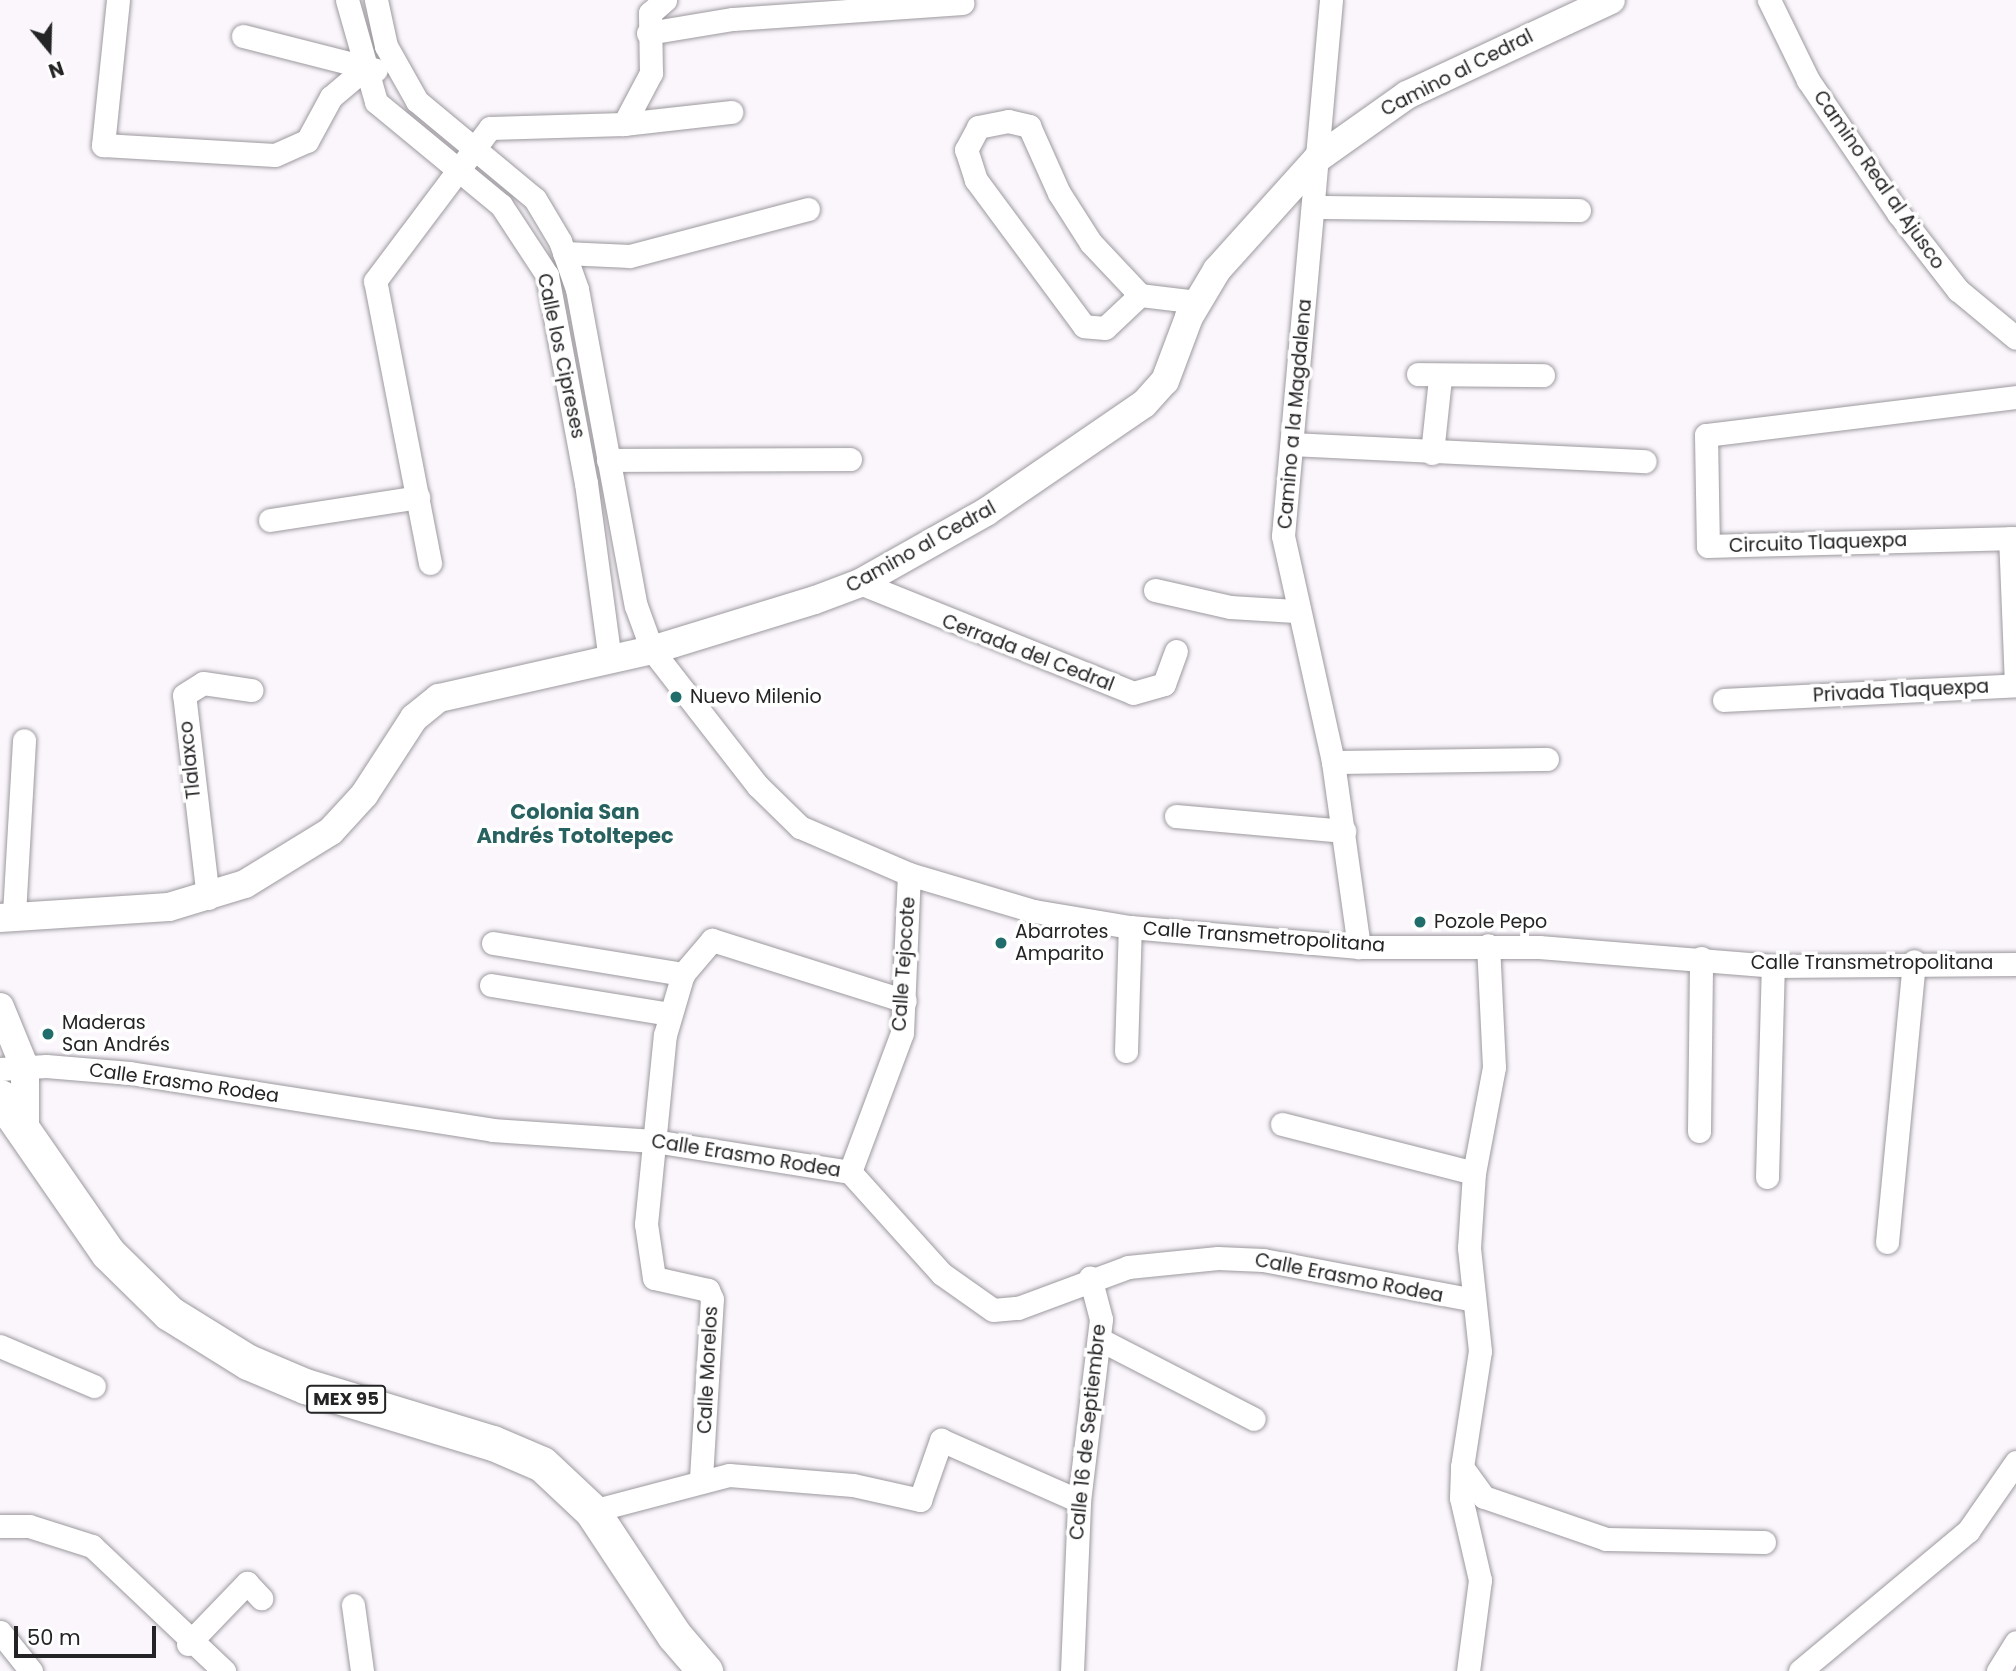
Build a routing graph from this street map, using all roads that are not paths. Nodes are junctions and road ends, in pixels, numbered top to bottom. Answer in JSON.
{"nodes":[{"id":1,"x":118,"y":0,"type":"edge"},
{"id":2,"x":347,"y":0,"type":"edge"},
{"id":3,"x":376,"y":0,"type":"edge"},
{"id":4,"x":665,"y":0,"type":"edge"},
{"id":5,"x":1611,"y":0,"type":"edge"},
{"id":6,"x":1769,"y":0,"type":"edge"},
{"id":7,"x":1329,"y":2,"type":"edge"},
{"id":8,"x":962,"y":3,"type":"dead end"},
{"id":9,"x":648,"y":33,"type":"junction"},
{"id":10,"x":243,"y":36,"type":"dead end"},
{"id":11,"x":364,"y":69,"type":"junction"},
{"id":12,"x":397,"y":73,"type":"junction"},
{"id":13,"x":731,"y":112,"type":"dead end"},
{"id":14,"x":624,"y":124,"type":"junction"},
{"id":15,"x":477,"y":149,"type":"junction"},
{"id":16,"x":1318,"y":158,"type":"junction"},
{"id":17,"x":459,"y":174,"type":"junction"},
{"id":18,"x":1315,"y":207,"type":"junction"},
{"id":19,"x":808,"y":209,"type":"dead end"},
{"id":20,"x":1579,"y":210,"type":"dead end"},
{"id":21,"x":564,"y":253,"type":"junction"},
{"id":22,"x":1140,"y":295,"type":"junction"},
{"id":23,"x":1198,"y":302,"type":"junction"},
{"id":24,"x":2016,"y":338,"type":"edge"},
{"id":25,"x":1543,"y":375,"type":"dead end"},
{"id":26,"x":2016,"y":397,"type":"edge"},
{"id":27,"x":1292,"y":444,"type":"junction"},
{"id":28,"x":1432,"y":453,"type":"junction"},
{"id":29,"x":850,"y":459,"type":"dead end"},
{"id":30,"x":608,"y":460,"type":"junction"},
{"id":31,"x":1645,"y":461,"type":"dead end"},
{"id":32,"x":418,"y":497,"type":"junction"},
{"id":33,"x":270,"y":520,"type":"dead end"},
{"id":34,"x":2013,"y":538,"type":"edge"},
{"id":35,"x":430,"y":563,"type":"dead end"},
{"id":36,"x":860,"y":583,"type":"junction"},
{"id":37,"x":1155,"y":590,"type":"dead end"},
{"id":38,"x":1295,"y":611,"type":"junction"},
{"id":39,"x":652,"y":650,"type":"junction"},
{"id":40,"x":1176,"y":651,"type":"dead end"},
{"id":41,"x":610,"y":660,"type":"junction"},
{"id":42,"x":251,"y":690,"type":"dead end"},
{"id":43,"x":1724,"y":700,"type":"dead end"},
{"id":44,"x":24,"y":740,"type":"dead end"},
{"id":45,"x":1547,"y":759,"type":"dead end"},
{"id":46,"x":1333,"y":762,"type":"junction"},
{"id":47,"x":1176,"y":816,"type":"dead end"},
{"id":48,"x":1343,"y":831,"type":"junction"},
{"id":49,"x":909,"y":874,"type":"junction"},
{"id":50,"x":208,"y":898,"type":"junction"},
{"id":51,"x":7,"y":916,"type":"edge"},
{"id":52,"x":1130,"y":927,"type":"junction"},
{"id":53,"x":493,"y":943,"type":"dead end"},
{"id":54,"x":1488,"y":945,"type":"junction"},
{"id":55,"x":1359,"y":947,"type":"junction"},
{"id":56,"x":1701,"y":958,"type":"junction"},
{"id":57,"x":1914,"y":961,"type":"junction"},
{"id":58,"x":2016,"y":964,"type":"edge"},
{"id":59,"x":1773,"y":966,"type":"junction"},
{"id":60,"x":683,"y":974,"type":"junction"},
{"id":61,"x":491,"y":985,"type":"dead end"},
{"id":62,"x":905,"y":1001,"type":"junction"},
{"id":63,"x":0,"y":1007,"type":"edge"},
{"id":64,"x":671,"y":1014,"type":"junction"},
{"id":65,"x":1126,"y":1051,"type":"dead end"},
{"id":66,"x":13,"y":1068,"type":"edge"},
{"id":67,"x":0,"y":1097,"type":"edge"},
{"id":68,"x":1282,"y":1124,"type":"dead end"},
{"id":69,"x":1699,"y":1131,"type":"dead end"},
{"id":70,"x":25,"y":1136,"type":"junction"},
{"id":71,"x":654,"y":1141,"type":"junction"},
{"id":72,"x":850,"y":1172,"type":"junction"},
{"id":73,"x":1474,"y":1173,"type":"junction"},
{"id":74,"x":1767,"y":1177,"type":"dead end"},
{"id":75,"x":1887,"y":1241,"type":"dead end"},
{"id":76,"x":1090,"y":1277,"type":"junction"},
{"id":77,"x":1470,"y":1299,"type":"junction"},
{"id":78,"x":1099,"y":1339,"type":"junction"},
{"id":79,"x":0,"y":1346,"type":"edge"},
{"id":80,"x":94,"y":1387,"type":"dead end"},
{"id":81,"x":1254,"y":1419,"type":"dead end"},
{"id":82,"x":2016,"y":1462,"type":"edge"},
{"id":83,"x":1462,"y":1467,"type":"junction"},
{"id":84,"x":701,"y":1478,"type":"junction"},
{"id":85,"x":1079,"y":1501,"type":"junction"},
{"id":86,"x":592,"y":1511,"type":"junction"},
{"id":87,"x":0,"y":1526,"type":"edge"},
{"id":88,"x":1764,"y":1542,"type":"dead end"},
{"id":89,"x":261,"y":1598,"type":"dead end"},
{"id":90,"x":353,"y":1605,"type":"dead end"},
{"id":91,"x":0,"y":1632,"type":"edge"},
{"id":92,"x":2016,"y":1642,"type":"edge"},
{"id":93,"x":188,"y":1644,"type":"junction"},
{"id":94,"x":31,"y":1671,"type":"edge"},
{"id":95,"x":224,"y":1671,"type":"edge"},
{"id":96,"x":362,"y":1671,"type":"edge"},
{"id":97,"x":705,"y":1671,"type":"edge"},
{"id":98,"x":1072,"y":1671,"type":"edge"},
{"id":99,"x":1468,"y":1671,"type":"edge"},
{"id":100,"x":1800,"y":1671,"type":"edge"},
{"id":101,"x":1998,"y":1671,"type":"edge"}],
"edges":[{"from":1,"to":11,"type":"street"},
{"from":2,"to":11,"type":"street","name":"Calle los Cipreses"},
{"from":3,"to":12,"type":"street","name":"Calle los Cipreses"},
{"from":4,"to":9,"type":"street"},
{"from":5,"to":16,"type":"street","name":"Camino al Cedral"},
{"from":6,"to":24,"type":"street","name":"Camino Real al Ajusco"},
{"from":7,"to":16,"type":"street","name":"Camino a la Magdalena"},
{"from":8,"to":9,"type":"street"},
{"from":9,"to":14,"type":"street"},
{"from":10,"to":11,"type":"street"},
{"from":11,"to":12,"type":"street"},
{"from":11,"to":17,"type":"street","name":"Calle los Cipreses"},
{"from":12,"to":15,"type":"street","name":"Calle los Cipreses"},
{"from":13,"to":14,"type":"street"},
{"from":14,"to":15,"type":"street"},
{"from":15,"to":17,"type":"street"},
{"from":15,"to":21,"type":"street","name":"Calle los Cipreses"},
{"from":16,"to":18,"type":"street","name":"Camino a la Magdalena"},
{"from":16,"to":23,"type":"street","name":"Camino al Cedral"},
{"from":17,"to":32,"type":"street"},
{"from":17,"to":41,"type":"street","name":"Calle los Cipreses"},
{"from":18,"to":20,"type":"street"},
{"from":18,"to":27,"type":"street","name":"Camino a la Magdalena"},
{"from":19,"to":21,"type":"street"},
{"from":21,"to":30,"type":"street","name":"Calle los Cipreses"},
{"from":22,"to":22,"type":"street"},
{"from":22,"to":23,"type":"street"},
{"from":23,"to":36,"type":"street","name":"Camino al Cedral"},
{"from":25,"to":28,"type":"street"},
{"from":26,"to":34,"type":"street","name":"Circuito Tlaquexpa"},
{"from":27,"to":28,"type":"street"},
{"from":27,"to":38,"type":"street","name":"Camino a la Magdalena"},
{"from":28,"to":31,"type":"street"},
{"from":29,"to":30,"type":"street"},
{"from":30,"to":39,"type":"street","name":"Calle los Cipreses"},
{"from":32,"to":33,"type":"street"},
{"from":32,"to":35,"type":"street"},
{"from":34,"to":43,"type":"street","name":"Privada Tlaquexpa"},
{"from":36,"to":39,"type":"street","name":"Camino al Cedral"},
{"from":36,"to":40,"type":"street","name":"Cerrada del Cedral"},
{"from":37,"to":38,"type":"street"},
{"from":38,"to":46,"type":"street","name":"Camino a la Magdalena"},
{"from":39,"to":41,"type":"street","name":"Camino al Cedral"},
{"from":39,"to":49,"type":"street","name":"Calle Transmetropolitana"},
{"from":41,"to":50,"type":"street","name":"Camino al Cedral"},
{"from":42,"to":50,"type":"street","name":"Tlalaxco"},
{"from":44,"to":51,"type":"street"},
{"from":45,"to":46,"type":"street"},
{"from":46,"to":48,"type":"street","name":"Camino a la Magdalena"},
{"from":47,"to":48,"type":"street"},
{"from":48,"to":55,"type":"street","name":"Camino a la Magdalena"},
{"from":49,"to":52,"type":"street","name":"Calle Transmetropolitana"},
{"from":49,"to":62,"type":"street","name":"Calle Tejocote"},
{"from":50,"to":51,"type":"street","name":"Camino al Cedral"},
{"from":52,"to":55,"type":"street","name":"Calle Transmetropolitana"},
{"from":52,"to":65,"type":"street"},
{"from":53,"to":60,"type":"street"},
{"from":54,"to":55,"type":"street","name":"Calle Transmetropolitana"},
{"from":54,"to":56,"type":"street","name":"Calle Transmetropolitana"},
{"from":54,"to":73,"type":"street"},
{"from":56,"to":59,"type":"street","name":"Calle Transmetropolitana"},
{"from":56,"to":69,"type":"street"},
{"from":57,"to":58,"type":"street","name":"Calle Transmetropolitana"},
{"from":57,"to":59,"type":"street","name":"Calle Transmetropolitana"},
{"from":57,"to":75,"type":"street"},
{"from":59,"to":74,"type":"street"},
{"from":60,"to":62,"type":"street"},
{"from":60,"to":64,"type":"street"},
{"from":61,"to":64,"type":"street"},
{"from":62,"to":72,"type":"street","name":"Calle Tejocote"},
{"from":63,"to":66,"type":"street"},
{"from":64,"to":71,"type":"street"},
{"from":66,"to":70,"type":"street"},
{"from":66,"to":71,"type":"street","name":"Calle Erasmo Rodea"},
{"from":67,"to":70,"type":"main road","number":"MEX 95"},
{"from":68,"to":73,"type":"street"},
{"from":70,"to":86,"type":"main road","number":"MEX 95"},
{"from":71,"to":72,"type":"street","name":"Calle Erasmo Rodea"},
{"from":71,"to":84,"type":"street","name":"Calle Morelos"},
{"from":72,"to":76,"type":"street","name":"Calle Erasmo Rodea"},
{"from":73,"to":77,"type":"street"},
{"from":76,"to":77,"type":"street","name":"Calle Erasmo Rodea"},
{"from":76,"to":78,"type":"street","name":"Calle 16 de Septiembre"},
{"from":77,"to":83,"type":"street"},
{"from":78,"to":81,"type":"street"},
{"from":78,"to":85,"type":"street","name":"Calle 16 de Septiembre"},
{"from":79,"to":80,"type":"street"},
{"from":82,"to":100,"type":"street"},
{"from":83,"to":88,"type":"street"},
{"from":83,"to":99,"type":"street"},
{"from":84,"to":85,"type":"street"},
{"from":84,"to":86,"type":"street"},
{"from":85,"to":98,"type":"street","name":"Calle 16 de Septiembre"},
{"from":86,"to":97,"type":"main road","number":"MEX 95"},
{"from":87,"to":93,"type":"street"},
{"from":89,"to":93,"type":"street"},
{"from":90,"to":96,"type":"street"},
{"from":91,"to":94,"type":"street"},
{"from":92,"to":101,"type":"street"},
{"from":93,"to":95,"type":"street"}]}
